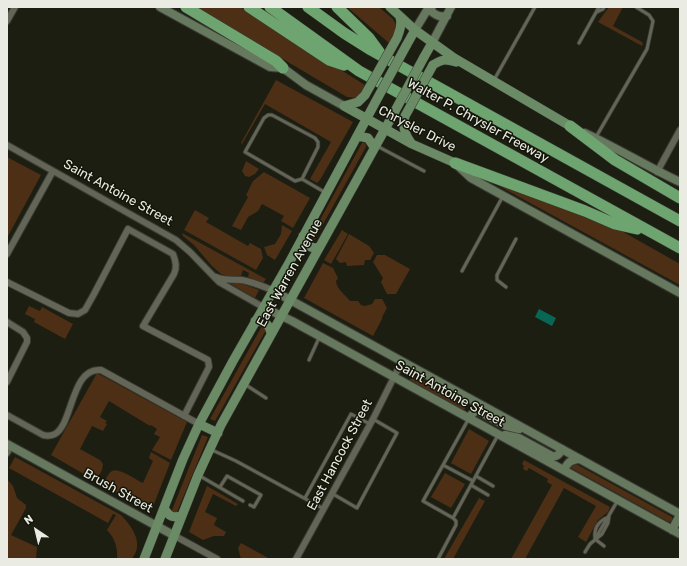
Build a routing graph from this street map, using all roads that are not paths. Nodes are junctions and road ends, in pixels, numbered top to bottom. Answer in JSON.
{"nodes":[{"id":1,"x":15,"y":7,"type":"edge"},
{"id":2,"x":160,"y":7,"type":"edge"},
{"id":3,"x":186,"y":7,"type":"edge"},
{"id":4,"x":249,"y":7,"type":"edge"},
{"id":5,"x":270,"y":7,"type":"edge"},
{"id":6,"x":308,"y":7,"type":"edge"},
{"id":7,"x":336,"y":7,"type":"edge"},
{"id":8,"x":430,"y":7,"type":"edge"},
{"id":9,"x":451,"y":7,"type":"edge"},
{"id":10,"x":535,"y":7,"type":"edge"},
{"id":11,"x":599,"y":7,"type":"edge"},
{"id":12,"x":604,"y":7,"type":"edge"},
{"id":13,"x":636,"y":7,"type":"edge"},
{"id":14,"x":397,"y":11,"type":"edge"},
{"id":15,"x":597,"y":12,"type":"junction"},
{"id":16,"x":446,"y":16,"type":"junction"},
{"id":17,"x":7,"y":21,"type":"edge"},
{"id":18,"x":415,"y":30,"type":"junction"},
{"id":19,"x":432,"y":43,"type":"junction"},
{"id":20,"x":579,"y":43,"type":"dead end"},
{"id":21,"x":382,"y":56,"type":"junction"},
{"id":22,"x":462,"y":63,"type":"junction"},
{"id":23,"x":283,"y":68,"type":"junction"},
{"id":24,"x":359,"y":71,"type":"junction"},
{"id":25,"x":493,"y":82,"type":"junction"},
{"id":26,"x":344,"y":106,"type":"junction"},
{"id":27,"x":367,"y":119,"type":"junction"},
{"id":28,"x":570,"y":126,"type":"junction"},
{"id":29,"x":384,"y":129,"type":"junction"},
{"id":30,"x":680,"y":130,"type":"edge"},
{"id":31,"x":357,"y":136,"type":"junction"},
{"id":32,"x":595,"y":138,"type":"junction"},
{"id":33,"x":412,"y":144,"type":"junction"},
{"id":34,"x":7,"y":145,"type":"edge"},
{"id":35,"x":375,"y":146,"type":"junction"},
{"id":36,"x":455,"y":163,"type":"junction"},
{"id":37,"x":53,"y":171,"type":"junction"},
{"id":38,"x":424,"y":171,"type":"dead end"},
{"id":39,"x":657,"y":172,"type":"junction"},
{"id":40,"x":302,"y":179,"type":"junction"},
{"id":41,"x":680,"y":182,"type":"edge"},
{"id":42,"x":326,"y":193,"type":"junction"},
{"id":43,"x":503,"y":196,"type":"junction"},
{"id":44,"x":680,"y":198,"type":"edge"},
{"id":45,"x":680,"y":221,"type":"edge"},
{"id":46,"x":651,"y":232,"type":"junction"},
{"id":47,"x":303,"y":236,"type":"junction"},
{"id":48,"x":516,"y":239,"type":"dead end"},
{"id":49,"x":318,"y":248,"type":"junction"},
{"id":50,"x":680,"y":248,"type":"edge"},
{"id":51,"x":7,"y":254,"type":"edge"},
{"id":52,"x":462,"y":271,"type":"dead end"},
{"id":53,"x":210,"y":273,"type":"junction"},
{"id":54,"x":7,"y":282,"type":"edge"},
{"id":55,"x":506,"y":287,"type":"dead end"},
{"id":56,"x":272,"y":290,"type":"junction"},
{"id":57,"x":680,"y":293,"type":"edge"},
{"id":58,"x":290,"y":300,"type":"junction"},
{"id":59,"x":263,"y":307,"type":"junction"},
{"id":60,"x":282,"y":315,"type":"junction"},
{"id":61,"x":255,"y":321,"type":"junction"},
{"id":62,"x":7,"y":322,"type":"edge"},
{"id":63,"x":271,"y":334,"type":"junction"},
{"id":64,"x":320,"y":336,"type":"junction"},
{"id":65,"x":309,"y":360,"type":"dead end"},
{"id":66,"x":402,"y":362,"type":"junction"},
{"id":67,"x":394,"y":377,"type":"junction"},
{"id":68,"x":7,"y":382,"type":"edge"},
{"id":69,"x":244,"y":383,"type":"junction"},
{"id":70,"x":266,"y":398,"type":"dead end"},
{"id":71,"x":7,"y":415,"type":"edge"},
{"id":72,"x":184,"y":416,"type":"junction"},
{"id":73,"x":469,"y":418,"type":"junction"},
{"id":74,"x":371,"y":422,"type":"junction"},
{"id":75,"x":199,"y":424,"type":"junction"},
{"id":76,"x":529,"y":431,"type":"junction"},
{"id":77,"x":218,"y":433,"type":"junction"},
{"id":78,"x":498,"y":434,"type":"junction"},
{"id":79,"x":8,"y":447,"type":"edge"},
{"id":80,"x":210,"y":449,"type":"junction"},
{"id":81,"x":562,"y":449,"type":"junction"},
{"id":82,"x":580,"y":459,"type":"junction"},
{"id":83,"x":443,"y":465,"type":"junction"},
{"id":84,"x":564,"y":470,"type":"junction"},
{"id":85,"x":198,"y":475,"type":"junction"},
{"id":86,"x":476,"y":476,"type":"junction"},
{"id":87,"x":473,"y":481,"type":"junction"},
{"id":88,"x":471,"y":485,"type":"junction"},
{"id":89,"x":493,"y":486,"type":"dead end"},
{"id":90,"x":220,"y":487,"type":"junction"},
{"id":91,"x":332,"y":494,"type":"junction"},
{"id":92,"x":488,"y":495,"type":"dead end"},
{"id":93,"x":305,"y":498,"type":"junction"},
{"id":94,"x":618,"y":500,"type":"junction"},
{"id":95,"x":243,"y":501,"type":"dead end"},
{"id":96,"x":250,"y":505,"type":"dead end"},
{"id":97,"x":164,"y":508,"type":"junction"},
{"id":98,"x":324,"y":508,"type":"junction"},
{"id":99,"x":680,"y":515,"type":"edge"},
{"id":100,"x":182,"y":516,"type":"junction"},
{"id":101,"x":609,"y":516,"type":"junction"},
{"id":102,"x":453,"y":518,"type":"junction"},
{"id":103,"x":157,"y":526,"type":"junction"},
{"id":104,"x":672,"y":530,"type":"junction"},
{"id":105,"x":680,"y":534,"type":"edge"},
{"id":106,"x":175,"y":536,"type":"junction"},
{"id":107,"x":595,"y":539,"type":"junction"},
{"id":108,"x":604,"y":546,"type":"dead end"},
{"id":109,"x":585,"y":552,"type":"dead end"},
{"id":110,"x":144,"y":559,"type":"edge"},
{"id":111,"x":166,"y":559,"type":"edge"},
{"id":112,"x":217,"y":559,"type":"edge"},
{"id":113,"x":296,"y":559,"type":"edge"},
{"id":114,"x":438,"y":559,"type":"edge"}],
"edges":[{"from":1,"to":17,"type":"street"},
{"from":2,"to":23,"type":"street","name":"Chrysler Drive"},
{"from":3,"to":23,"type":"highway"},
{"from":4,"to":24,"type":"highway"},
{"from":5,"to":24,"type":"highway","name":"Walter P. Chrysler Freeway"},
{"from":6,"to":21,"type":"highway","name":"Walter P. Chrysler Freeway"},
{"from":7,"to":21,"type":"highway"},
{"from":8,"to":16,"type":"street"},
{"from":8,"to":18,"type":"street","name":"East Warren Avenue"},
{"from":9,"to":16,"type":"street","name":"East Warren Avenue"},
{"from":10,"to":25,"type":"lane"},
{"from":11,"to":15,"type":"lane"},
{"from":12,"to":15,"type":"lane"},
{"from":13,"to":32,"type":"lane"},
{"from":14,"to":18,"type":"main road"},
{"from":14,"to":26,"type":"main road","bridge":true},
{"from":15,"to":20,"type":"lane"},
{"from":16,"to":19,"type":"street","name":"East Warren Avenue"},
{"from":18,"to":19,"type":"main road"},
{"from":18,"to":27,"type":"main road","name":"East Warren Avenue","bridge":true},
{"from":19,"to":22,"type":"main road"},
{"from":19,"to":29,"type":"main road","name":"East Warren Avenue","bridge":true},
{"from":21,"to":45,"type":"highway","name":"Walter P. Chrysler Freeway"},
{"from":22,"to":25,"type":"main road"},
{"from":22,"to":33,"type":"main road","bridge":true},
{"from":23,"to":26,"type":"street","name":"Chrysler Drive"},
{"from":24,"to":46,"type":"highway","name":"Walter P. Chrysler Freeway"},
{"from":25,"to":28,"type":"main road"},
{"from":26,"to":27,"type":"main road","name":"Chrysler Drive"},
{"from":27,"to":29,"type":"main road","name":"Chrysler Drive"},
{"from":27,"to":31,"type":"main road","name":"East Warren Avenue"},
{"from":28,"to":32,"type":"street"},
{"from":28,"to":44,"type":"highway"},
{"from":29,"to":33,"type":"main road","name":"Chrysler Drive"},
{"from":29,"to":35,"type":"main road","name":"East Warren Avenue"},
{"from":30,"to":39,"type":"street"},
{"from":31,"to":35,"type":"main road"},
{"from":31,"to":42,"type":"main road","name":"East Warren Avenue"},
{"from":32,"to":39,"type":"street"},
{"from":33,"to":36,"type":"main road","name":"Chrysler Drive"},
{"from":34,"to":37,"type":"street","name":"Saint Antoine Street"},
{"from":35,"to":38,"type":"lane"},
{"from":35,"to":49,"type":"main road","name":"East Warren Avenue"},
{"from":36,"to":43,"type":"street","name":"Chrysler Drive"},
{"from":36,"to":46,"type":"highway"},
{"from":37,"to":51,"type":"street"},
{"from":37,"to":53,"type":"street","name":"Saint Antoine Street"},
{"from":39,"to":41,"type":"street"},
{"from":40,"to":40,"type":"lane"},
{"from":40,"to":42,"type":"lane"},
{"from":42,"to":47,"type":"main road","name":"East Warren Avenue"},
{"from":43,"to":52,"type":"lane"},
{"from":43,"to":57,"type":"street","name":"Chrysler Drive"},
{"from":46,"to":50,"type":"highway","name":"Walter P. Chrysler Freeway"},
{"from":47,"to":49,"type":"main road"},
{"from":47,"to":56,"type":"main road","name":"East Warren Avenue"},
{"from":48,"to":55,"type":"lane"},
{"from":49,"to":58,"type":"main road","name":"East Warren Avenue"},
{"from":53,"to":56,"type":"street","name":"Saint Antoine Street"},
{"from":53,"to":59,"type":"street","name":"Saint Antoine Street"},
{"from":54,"to":72,"type":"street","name":"Saint Antoine Street"},
{"from":56,"to":58,"type":"street","name":"Saint Antoine Street"},
{"from":56,"to":59,"type":"main road","name":"East Warren Avenue"},
{"from":58,"to":60,"type":"main road","name":"East Warren Avenue"},
{"from":58,"to":66,"type":"street","name":"Saint Antoine Street"},
{"from":59,"to":60,"type":"street","name":"Saint Antoine Street"},
{"from":59,"to":61,"type":"main road","name":"East Warren Avenue"},
{"from":60,"to":63,"type":"main road","name":"East Warren Avenue"},
{"from":60,"to":64,"type":"street","name":"Saint Antoine Street"},
{"from":61,"to":63,"type":"main road"},
{"from":61,"to":75,"type":"main road","name":"East Warren Avenue"},
{"from":62,"to":68,"type":"street"},
{"from":63,"to":69,"type":"main road","name":"East Warren Avenue"},
{"from":64,"to":65,"type":"lane"},
{"from":64,"to":67,"type":"street","name":"Saint Antoine Street"},
{"from":66,"to":67,"type":"street","name":"East Hancock Street"},
{"from":66,"to":76,"type":"street","name":"Saint Antoine Street"},
{"from":67,"to":73,"type":"street","name":"Saint Antoine Street"},
{"from":67,"to":74,"type":"street","name":"East Hancock Street"},
{"from":69,"to":70,"type":"lane"},
{"from":69,"to":77,"type":"main road","name":"East Warren Avenue"},
{"from":71,"to":72,"type":"street"},
{"from":72,"to":75,"type":"street"},
{"from":73,"to":76,"type":"street"},
{"from":73,"to":78,"type":"street","name":"Saint Antoine Street"},
{"from":73,"to":83,"type":"lane"},
{"from":74,"to":91,"type":"street","name":"East Hancock Street"},
{"from":74,"to":91,"type":"lane"},
{"from":74,"to":93,"type":"lane"},
{"from":75,"to":77,"type":"main road"},
{"from":75,"to":97,"type":"main road","name":"East Warren Avenue"},
{"from":76,"to":81,"type":"street","name":"Saint Antoine Street"},
{"from":77,"to":80,"type":"main road","name":"East Warren Avenue"},
{"from":78,"to":81,"type":"street"},
{"from":78,"to":84,"type":"street","name":"Saint Antoine Street"},
{"from":78,"to":86,"type":"lane"},
{"from":79,"to":103,"type":"street","name":"Brush Street"},
{"from":80,"to":85,"type":"main road","name":"East Warren Avenue"},
{"from":80,"to":93,"type":"lane"},
{"from":81,"to":82,"type":"street","name":"Saint Antoine Street"},
{"from":82,"to":84,"type":"street"},
{"from":82,"to":99,"type":"street","name":"Saint Antoine Street"},
{"from":83,"to":87,"type":"lane"},
{"from":83,"to":102,"type":"lane"},
{"from":84,"to":94,"type":"street","name":"Saint Antoine Street"},
{"from":85,"to":90,"type":"lane"},
{"from":85,"to":100,"type":"main road","name":"East Warren Avenue"},
{"from":86,"to":87,"type":"lane"},
{"from":86,"to":89,"type":"lane"},
{"from":87,"to":88,"type":"lane"},
{"from":88,"to":92,"type":"lane"},
{"from":88,"to":102,"type":"lane"},
{"from":90,"to":95,"type":"lane"},
{"from":90,"to":96,"type":"lane"},
{"from":91,"to":98,"type":"street","name":"East Hancock Street"},
{"from":93,"to":98,"type":"lane"},
{"from":94,"to":101,"type":"lane"},
{"from":94,"to":104,"type":"street","name":"Saint Antoine Street"},
{"from":97,"to":100,"type":"main road"},
{"from":97,"to":103,"type":"main road","name":"East Warren Avenue"},
{"from":98,"to":113,"type":"street","name":"East Hancock Street"},
{"from":99,"to":104,"type":"street"},
{"from":100,"to":106,"type":"main road","name":"East Warren Avenue"},
{"from":101,"to":107,"type":"lane"},
{"from":101,"to":107,"type":"lane"},
{"from":102,"to":114,"type":"lane"},
{"from":103,"to":106,"type":"street","name":"Brush Street"},
{"from":103,"to":110,"type":"main road","name":"East Warren Avenue"},
{"from":104,"to":105,"type":"street","name":"Saint Antoine Street"},
{"from":106,"to":111,"type":"main road","name":"East Warren Avenue"},
{"from":106,"to":112,"type":"street","name":"Brush Street"},
{"from":107,"to":108,"type":"lane"},
{"from":107,"to":109,"type":"lane"}]}
